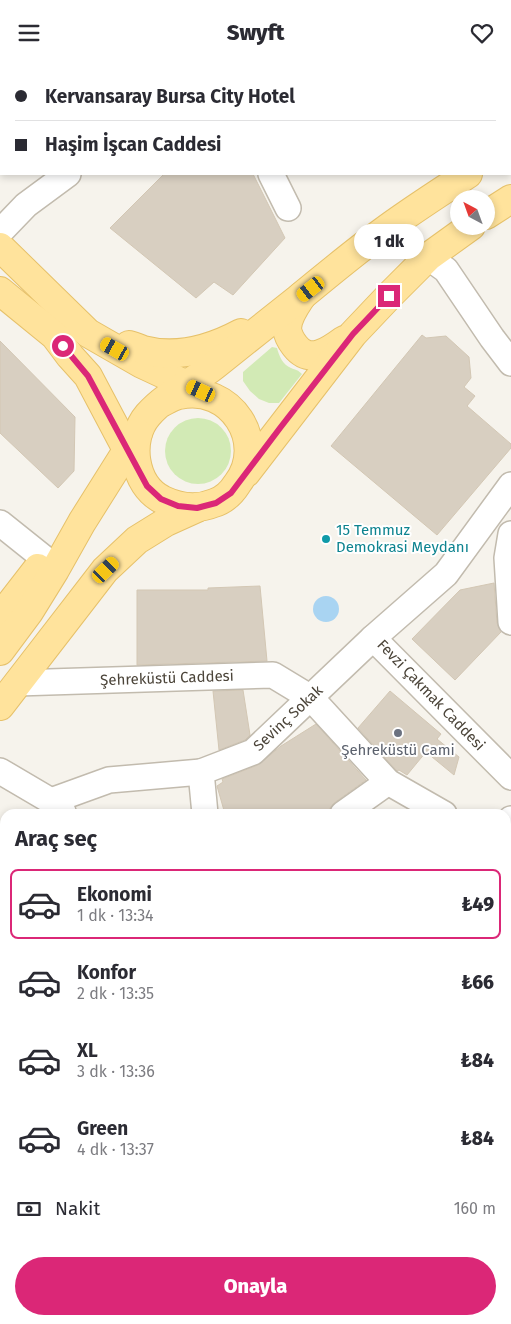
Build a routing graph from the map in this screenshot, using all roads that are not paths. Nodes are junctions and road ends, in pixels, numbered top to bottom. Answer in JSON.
{"nodes":[{"id":1,"x":67,"y":175,"type":"edge"},
{"id":2,"x":272,"y":175,"type":"edge"},
{"id":3,"x":466,"y":175,"type":"edge"},
{"id":4,"x":511,"y":199,"type":"edge"},
{"id":5,"x":288,"y":208,"type":"dead end"},
{"id":6,"x":495,"y":209,"type":"edge"},
{"id":7,"x":0,"y":232,"type":"edge"},
{"id":8,"x":458,"y":235,"type":"edge"},
{"id":9,"x":0,"y":247,"type":"edge"},
{"id":10,"x":428,"y":257,"type":"junction"},
{"id":11,"x":303,"y":295,"type":"junction"},
{"id":12,"x":3,"y":298,"type":"edge"},
{"id":13,"x":276,"y":316,"type":"junction"},
{"id":14,"x":88,"y":333,"type":"junction"},
{"id":15,"x":353,"y":334,"type":"junction"},
{"id":16,"x":511,"y":363,"type":"edge"},
{"id":17,"x":187,"y":385,"type":"junction"},
{"id":18,"x":215,"y":398,"type":"junction"},
{"id":19,"x":162,"y":403,"type":"junction"},
{"id":20,"x":134,"y":450,"type":"junction"},
{"id":21,"x":243,"y":477,"type":"junction"},
{"id":22,"x":511,"y":485,"type":"edge"},
{"id":23,"x":197,"y":508,"type":"junction"},
{"id":24,"x":82,"y":522,"type":"junction"},
{"id":25,"x":0,"y":523,"type":"edge"},
{"id":26,"x":511,"y":534,"type":"edge"},
{"id":27,"x":45,"y":559,"type":"junction"},
{"id":28,"x":0,"y":617,"type":"edge"},
{"id":29,"x":511,"y":622,"type":"edge"},
{"id":30,"x":373,"y":638,"type":"junction"},
{"id":31,"x":0,"y":651,"type":"edge"},
{"id":32,"x":17,"y":683,"type":"junction"},
{"id":33,"x":311,"y":697,"type":"junction"},
{"id":34,"x":0,"y":706,"type":"edge"},
{"id":35,"x":0,"y":771,"type":"edge"},
{"id":36,"x":201,"y":772,"type":"junction"},
{"id":37,"x":511,"y":777,"type":"edge"},
{"id":38,"x":388,"y":782,"type":"junction"},
{"id":39,"x":58,"y":807,"type":"edge"},
{"id":40,"x":205,"y":809,"type":"edge"},
{"id":41,"x":350,"y":809,"type":"edge"},
{"id":42,"x":435,"y":809,"type":"edge"}],
"edges":[{"from":1,"to":7,"type":"street"},
{"from":2,"to":5,"type":"street"},
{"from":3,"to":11,"type":"main road"},
{"from":4,"to":6,"type":"main road"},
{"from":8,"to":10,"type":"main road"},
{"from":9,"to":14,"type":"main road"},
{"from":10,"to":15,"type":"main road"},
{"from":10,"to":16,"type":"street"},
{"from":11,"to":13,"type":"main road"},
{"from":11,"to":15,"type":"main road"},
{"from":12,"to":20,"type":"main road"},
{"from":13,"to":14,"type":"main road"},
{"from":13,"to":17,"type":"main road"},
{"from":14,"to":17,"type":"main road"},
{"from":15,"to":21,"type":"main road"},
{"from":17,"to":18,"type":"main road"},
{"from":17,"to":19,"type":"main road"},
{"from":18,"to":19,"type":"main road"},
{"from":18,"to":21,"type":"main road"},
{"from":19,"to":20,"type":"main road"},
{"from":20,"to":23,"type":"main road"},
{"from":20,"to":24,"type":"main road"},
{"from":21,"to":23,"type":"main road"},
{"from":22,"to":30,"type":"street","name":"Fevzi Çakmak Caddesi"},
{"from":23,"to":32,"type":"main road"},
{"from":24,"to":27,"type":"main road"},
{"from":24,"to":31,"type":"main road"},
{"from":25,"to":27,"type":"street"},
{"from":26,"to":29,"type":"street"},
{"from":27,"to":28,"type":"main road"},
{"from":30,"to":33,"type":"street","name":"Sevinç Sokak"},
{"from":30,"to":37,"type":"street","name":"Fevzi Çakmak Caddesi"},
{"from":32,"to":33,"type":"street","name":"Şehreküstü Caddesi"},
{"from":32,"to":34,"type":"main road"},
{"from":33,"to":36,"type":"street","name":"Sevinç Sokak"},
{"from":33,"to":38,"type":"street","name":"Şehreküstü Caddesi"},
{"from":35,"to":39,"type":"street"},
{"from":36,"to":39,"type":"street","name":"Sevinç Sokak"},
{"from":36,"to":40,"type":"street"},
{"from":38,"to":41,"type":"street"},
{"from":38,"to":42,"type":"street","name":"Şehreküstü Caddesi"}]}
